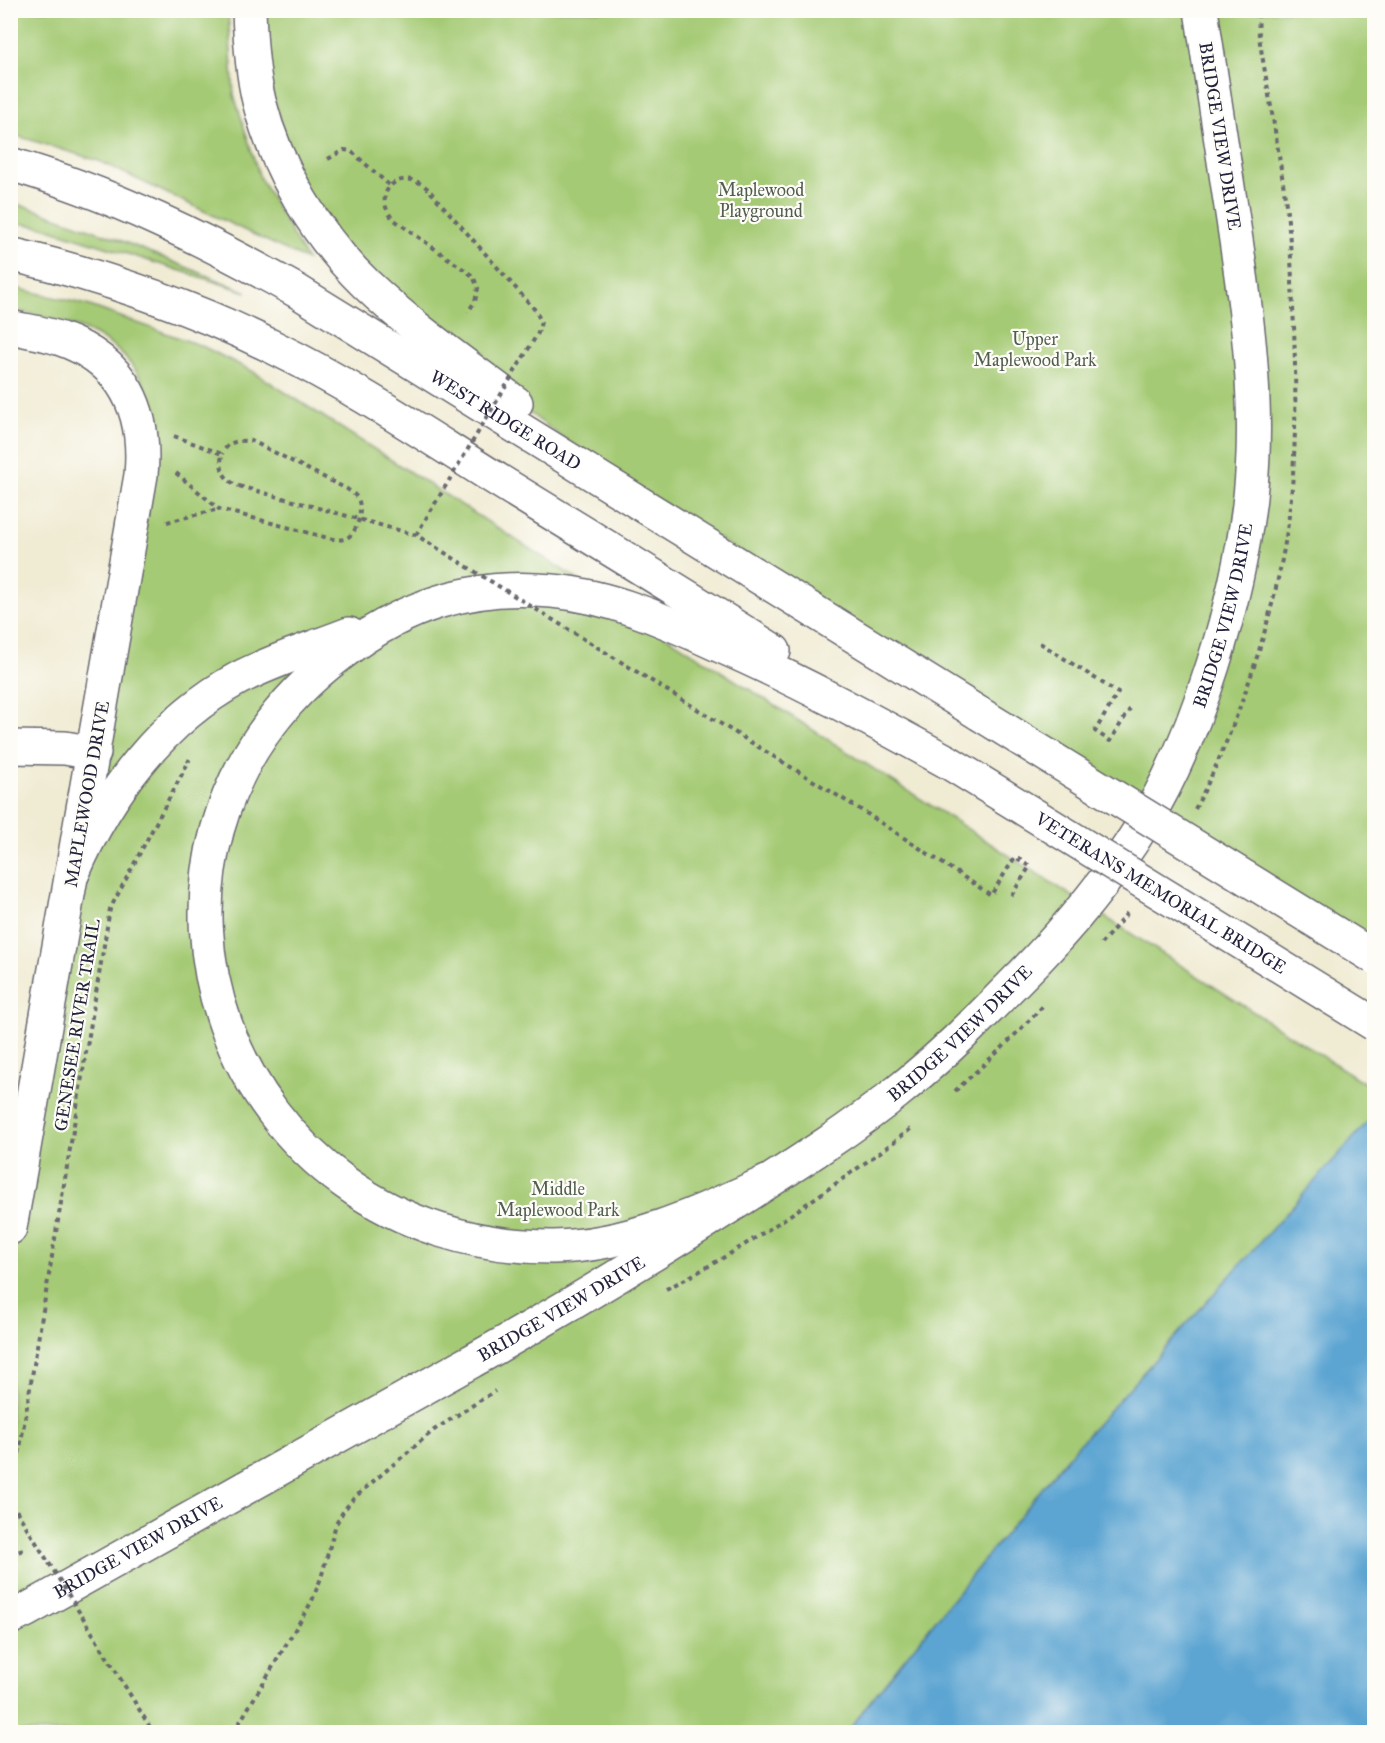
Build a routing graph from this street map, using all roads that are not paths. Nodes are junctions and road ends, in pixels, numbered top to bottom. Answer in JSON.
{"nodes":[{"id":1,"x":249,"y":10,"type":"edge"},
{"id":2,"x":1201,"y":10,"type":"edge"},
{"id":3,"x":10,"y":164,"type":"edge"},
{"id":4,"x":10,"y":254,"type":"edge"},
{"id":5,"x":10,"y":327,"type":"edge"},
{"id":6,"x":724,"y":555,"type":"junction"},
{"id":7,"x":421,"y":606,"type":"junction"},
{"id":8,"x":10,"y":747,"type":"edge"},
{"id":9,"x":94,"y":753,"type":"junction"},
{"id":10,"x":948,"y":762,"type":"junction"},
{"id":11,"x":73,"y":873,"type":"junction"},
{"id":12,"x":1374,"y":957,"type":"edge"},
{"id":13,"x":1374,"y":1024,"type":"edge"},
{"id":14,"x":22,"y":1104,"type":"edge"},
{"id":15,"x":767,"y":1182,"type":"junction"},
{"id":16,"x":10,"y":1228,"type":"edge"},
{"id":17,"x":10,"y":1618,"type":"edge"}],
"edges":[{"from":1,"to":6,"type":"main road"},
{"from":2,"to":15,"type":"main road","name":"BRIDGE VIEW DRIVE"},
{"from":3,"to":6,"type":"main road","name":"WEST RIDGE ROAD"},
{"from":4,"to":10,"type":"main road"},
{"from":5,"to":9,"type":"main road","name":"MAPLEWOOD DRIVE"},
{"from":6,"to":12,"type":"main road","name":"WEST RIDGE ROAD","bridge":true},
{"from":7,"to":10,"type":"main road"},
{"from":7,"to":11,"type":"main road"},
{"from":7,"to":15,"type":"main road"},
{"from":8,"to":9,"type":"main road"},
{"from":9,"to":11,"type":"main road","name":"MAPLEWOOD DRIVE"},
{"from":10,"to":13,"type":"main road","name":"VETERANS MEMORIAL BRIDGE","bridge":true},
{"from":11,"to":14,"type":"main road","name":"MAPLEWOOD DRIVE"},
{"from":14,"to":16,"type":"main road","name":"MAPLEWOOD DRIVE"},
{"from":15,"to":17,"type":"main road","name":"BRIDGE VIEW DRIVE"}]}
